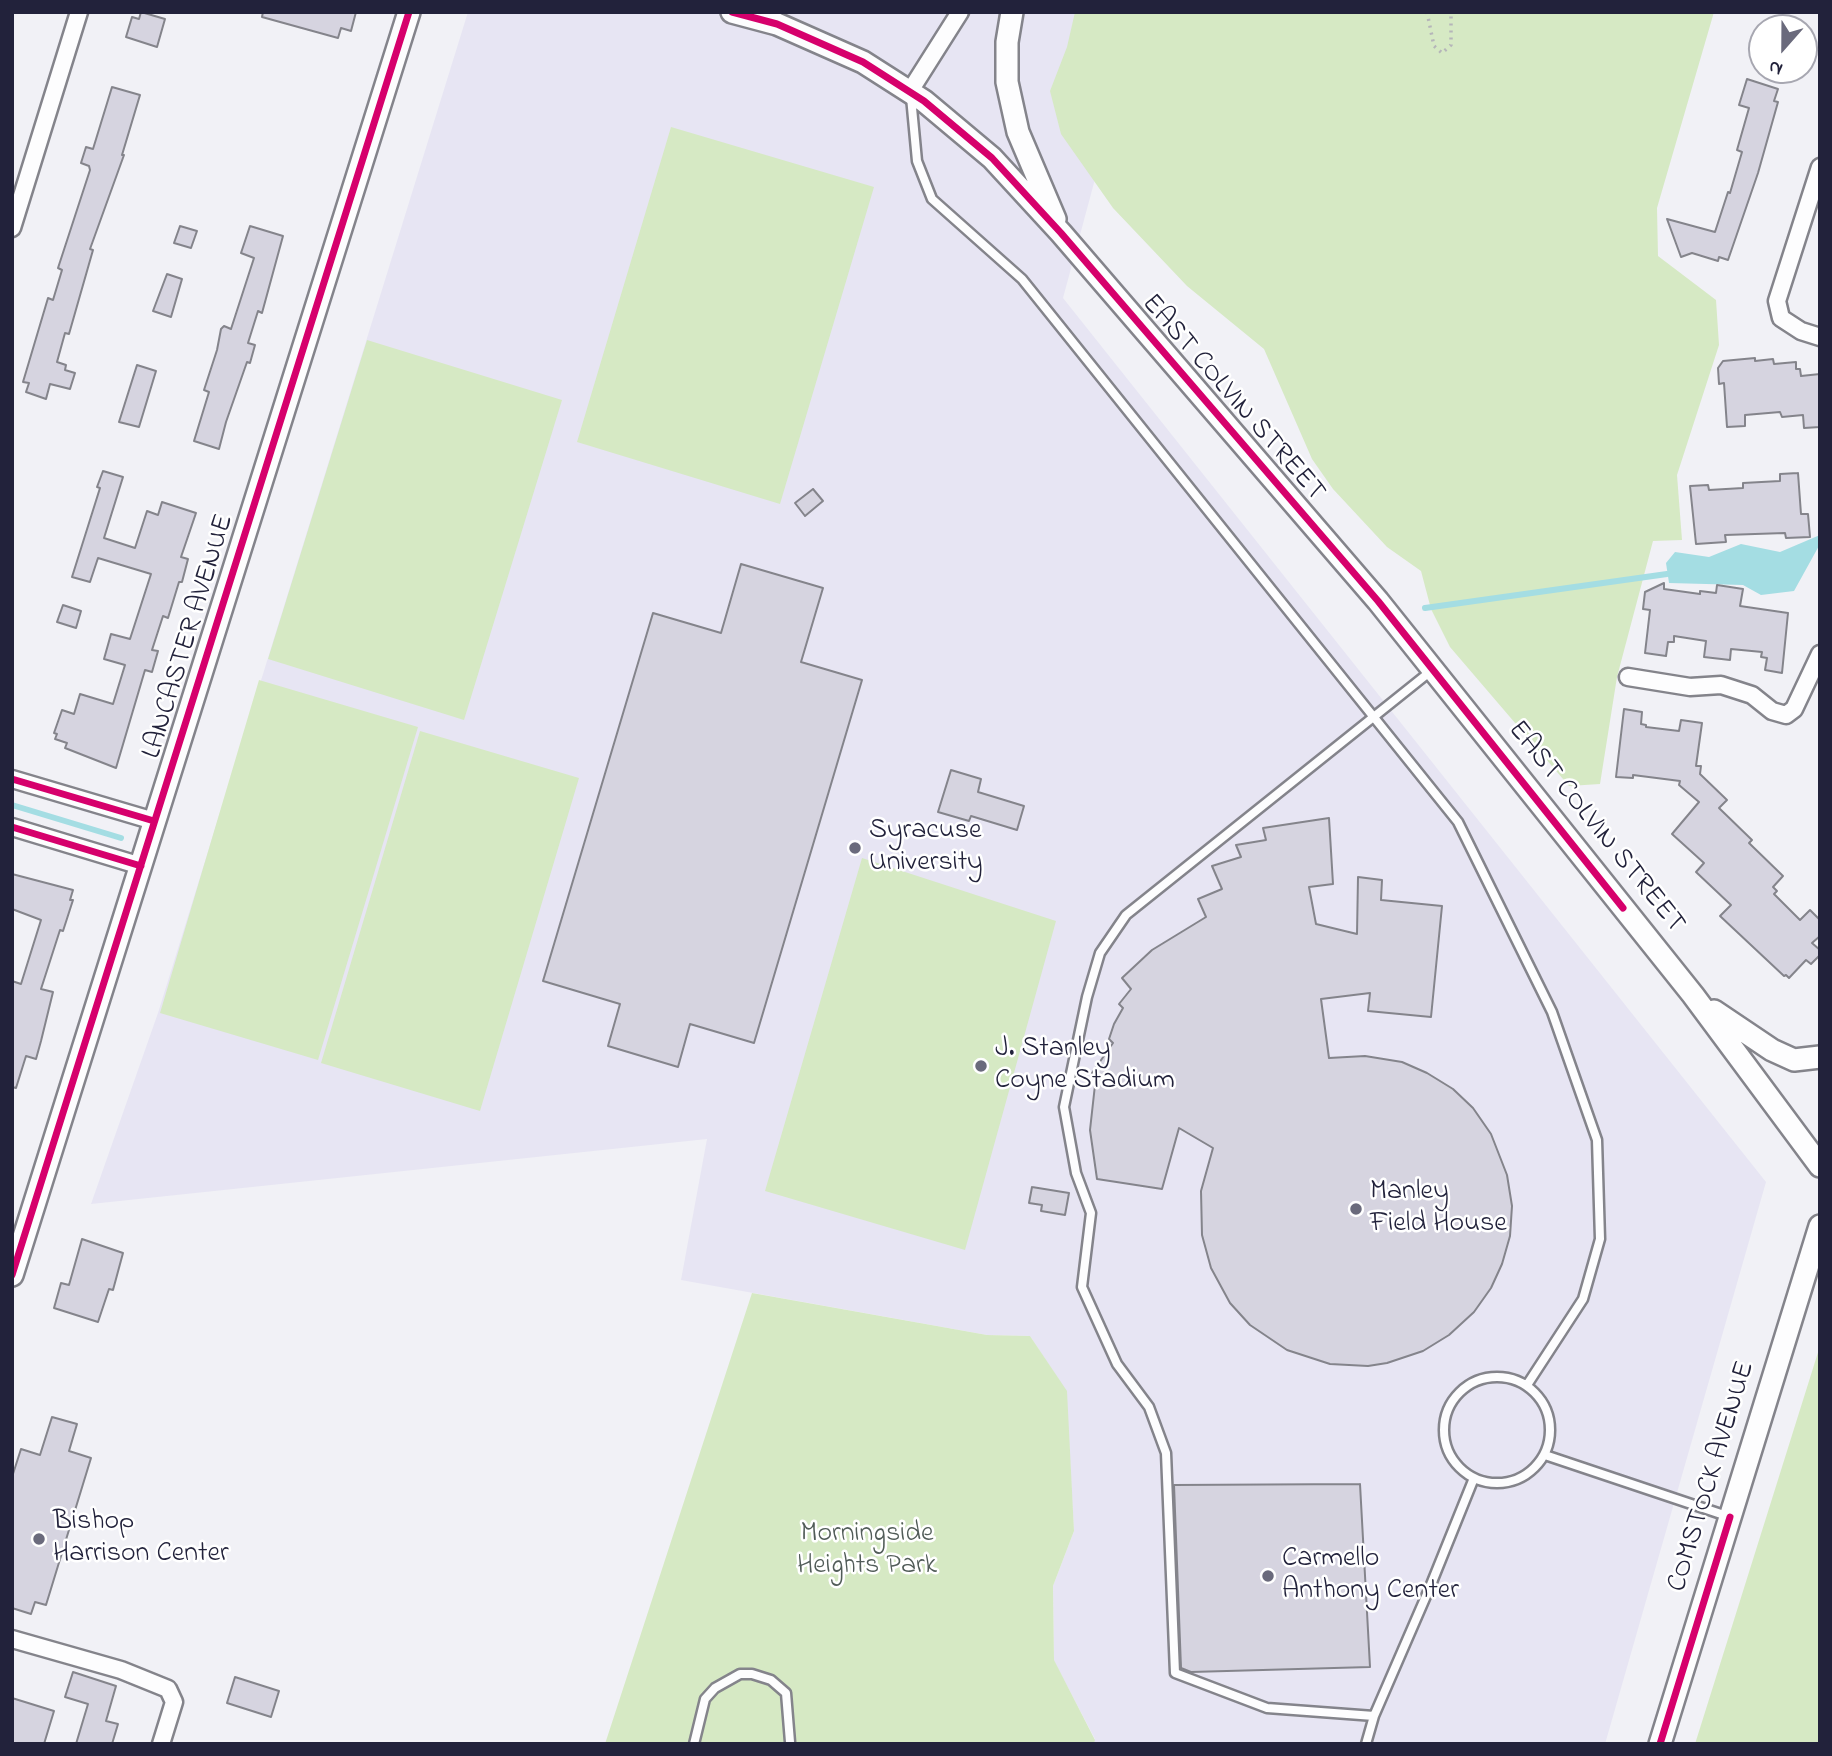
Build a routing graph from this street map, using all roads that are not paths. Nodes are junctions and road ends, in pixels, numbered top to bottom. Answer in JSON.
{"nodes":[{"id":1,"x":79,"y":12,"type":"edge"},
{"id":2,"x":409,"y":12,"type":"edge"},
{"id":3,"x":732,"y":12,"type":"edge"},
{"id":4,"x":960,"y":12,"type":"edge"},
{"id":5,"x":1012,"y":12,"type":"edge"},
{"id":6,"x":910,"y":91,"type":"junction"},
{"id":7,"x":1820,"y":167,"type":"edge"},
{"id":8,"x":12,"y":228,"type":"edge"},
{"id":9,"x":1061,"y":233,"type":"junction"},
{"id":10,"x":1820,"y":337,"type":"edge"},
{"id":11,"x":1820,"y":654,"type":"edge"},
{"id":12,"x":1433,"y":669,"type":"junction"},
{"id":13,"x":1628,"y":677,"type":"dead end"},
{"id":14,"x":1375,"y":717,"type":"junction"},
{"id":15,"x":12,"y":779,"type":"edge"},
{"id":16,"x":155,"y":821,"type":"junction"},
{"id":17,"x":12,"y":827,"type":"edge"},
{"id":18,"x":141,"y":866,"type":"junction"},
{"id":19,"x":1693,"y":995,"type":"junction"},
{"id":20,"x":1820,"y":1057,"type":"edge"},
{"id":21,"x":1820,"y":1166,"type":"edge"},
{"id":22,"x":1820,"y":1226,"type":"edge"},
{"id":23,"x":12,"y":1275,"type":"edge"},
{"id":24,"x":1527,"y":1385,"type":"junction"},
{"id":25,"x":1545,"y":1455,"type":"junction"},
{"id":26,"x":1474,"y":1478,"type":"junction"},
{"id":27,"x":1730,"y":1517,"type":"junction"},
{"id":28,"x":12,"y":1639,"type":"edge"},
{"id":29,"x":1374,"y":1716,"type":"junction"},
{"id":30,"x":790,"y":1743,"type":"edge"},
{"id":31,"x":161,"y":1744,"type":"edge"},
{"id":32,"x":694,"y":1744,"type":"edge"},
{"id":33,"x":1366,"y":1744,"type":"edge"},
{"id":34,"x":1660,"y":1744,"type":"edge"}],
"edges":[{"from":1,"to":8,"type":"street"},
{"from":2,"to":16,"type":"street","name":"LANCASTER AVENUE"},
{"from":3,"to":6,"type":"street","name":"EAST COLVIN STREET"},
{"from":4,"to":6,"type":"street"},
{"from":5,"to":9,"type":"street"},
{"from":6,"to":9,"type":"street","name":"EAST COLVIN STREET"},
{"from":6,"to":14,"type":"lane"},
{"from":7,"to":10,"type":"street"},
{"from":9,"to":12,"type":"street","name":"EAST COLVIN STREET"},
{"from":11,"to":13,"type":"street"},
{"from":12,"to":14,"type":"lane"},
{"from":12,"to":19,"type":"street","name":"EAST COLVIN STREET"},
{"from":14,"to":24,"type":"lane"},
{"from":14,"to":29,"type":"lane"},
{"from":15,"to":16,"type":"street"},
{"from":16,"to":18,"type":"street","name":"LANCASTER AVENUE"},
{"from":17,"to":18,"type":"street"},
{"from":18,"to":23,"type":"street","name":"LANCASTER AVENUE"},
{"from":19,"to":20,"type":"street"},
{"from":19,"to":21,"type":"street","name":"EAST COLVIN STREET"},
{"from":22,"to":27,"type":"street","name":"COMSTOCK AVENUE"},
{"from":24,"to":25,"type":"lane"},
{"from":24,"to":26,"type":"lane"},
{"from":25,"to":26,"type":"lane"},
{"from":25,"to":27,"type":"lane"},
{"from":26,"to":29,"type":"lane"},
{"from":27,"to":34,"type":"street","name":"COMSTOCK AVENUE"},
{"from":28,"to":31,"type":"street"},
{"from":29,"to":33,"type":"lane"},
{"from":30,"to":32,"type":"lane"}]}
